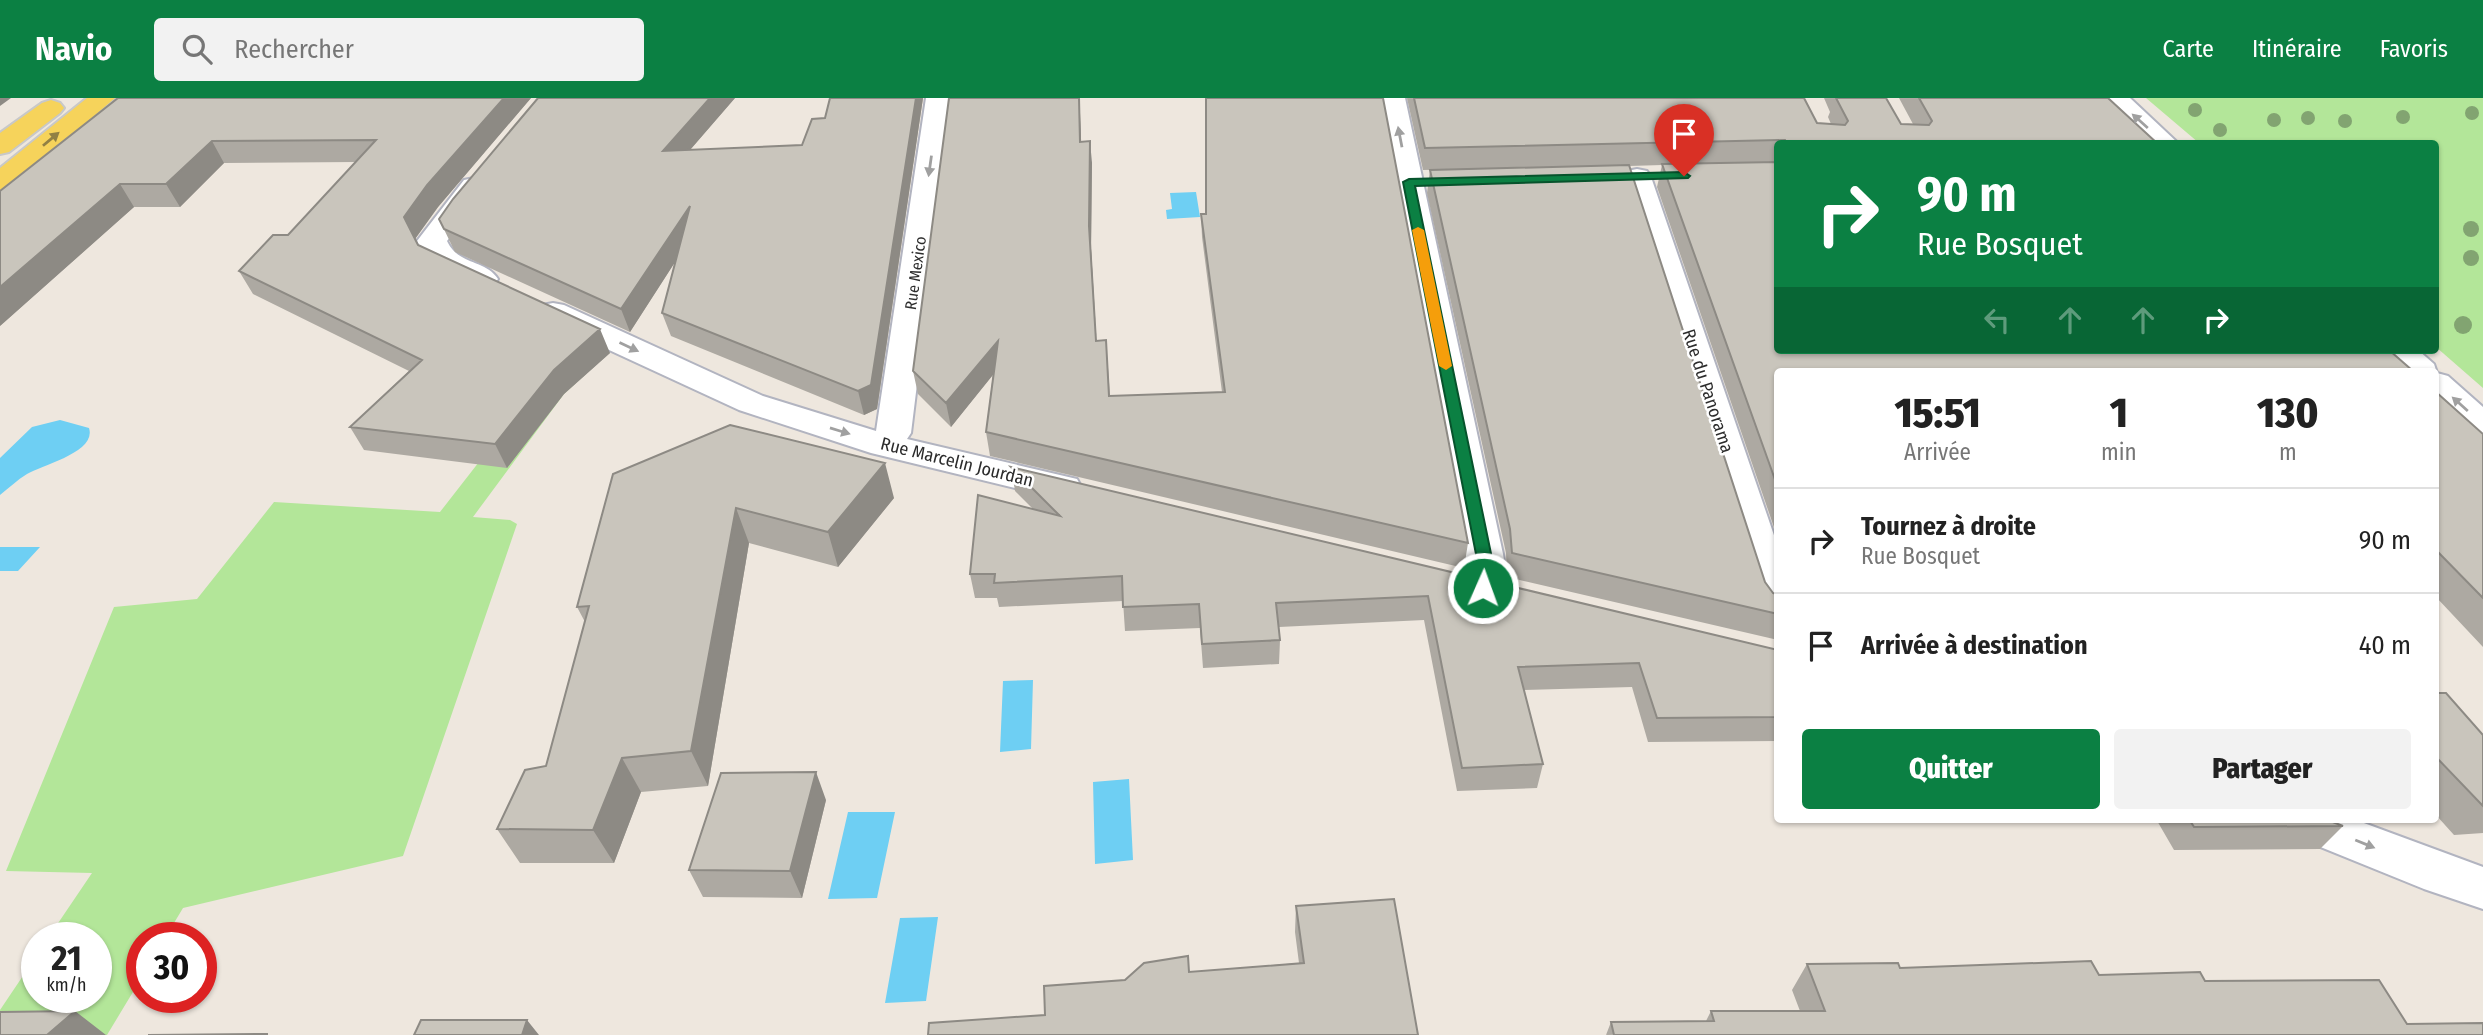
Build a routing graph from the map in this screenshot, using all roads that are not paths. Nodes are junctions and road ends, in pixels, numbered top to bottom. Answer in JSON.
{"nodes":[{"id":1,"x":64,"y":98,"type":"edge"},
{"id":2,"x":102,"y":98,"type":"edge"},
{"id":3,"x":939,"y":98,"type":"edge"},
{"id":4,"x":1392,"y":98,"type":"edge"},
{"id":5,"x":2115,"y":98,"type":"edge"},
{"id":6,"x":2162,"y":140,"type":"edge"},
{"id":7,"x":0,"y":146,"type":"edge"},
{"id":8,"x":494,"y":162,"type":"edge"},
{"id":9,"x":1637,"y":177,"type":"dead end"},
{"id":10,"x":0,"y":181,"type":"edge"},
{"id":11,"x":2403,"y":354,"type":"edge"},
{"id":12,"x":2419,"y":368,"type":"edge"},
{"id":13,"x":2439,"y":386,"type":"edge"},
{"id":14,"x":2483,"y":425,"type":"edge"},
{"id":15,"x":883,"y":444,"type":"junction"},
{"id":16,"x":1096,"y":496,"type":"edge"},
{"id":17,"x":1483,"y":588,"type":"edge"},
{"id":18,"x":1774,"y":593,"type":"edge"},
{"id":19,"x":2315,"y":823,"type":"edge"},
{"id":20,"x":2483,"y":888,"type":"edge"}],
"edges":[{"from":1,"to":7,"type":"main road"},
{"from":10,"to":2,"type":"main road","one_way":true},
{"from":3,"to":15,"type":"street","name":"Rue Mexico","one_way":true},
{"from":17,"to":4,"type":"street","one_way":true},
{"from":6,"to":5,"type":"street","one_way":true},
{"from":8,"to":15,"type":"street","name":"Rue Marcelin Jourdan","one_way":true},
{"from":9,"to":18,"type":"street","name":"Rue du Panorama"},
{"from":11,"to":12,"type":"street"},
{"from":14,"to":13,"type":"street","one_way":true},
{"from":15,"to":16,"type":"street","name":"Rue Marcelin Jourdan"},
{"from":19,"to":20,"type":"street","one_way":true}]}
